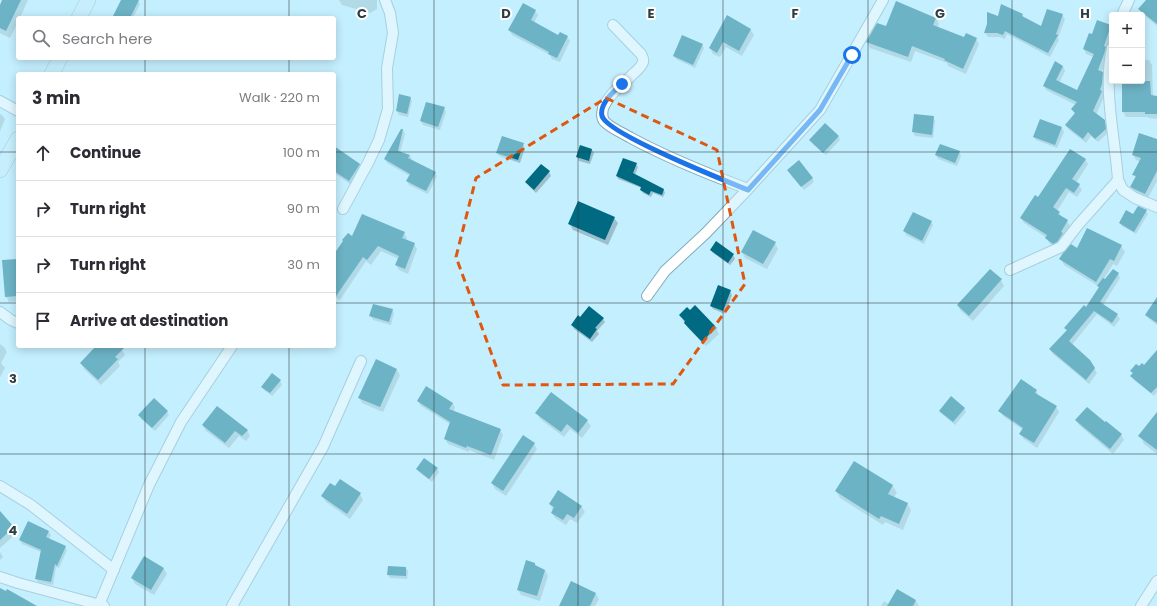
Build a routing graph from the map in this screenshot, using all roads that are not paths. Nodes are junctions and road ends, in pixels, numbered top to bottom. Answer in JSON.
{"nodes":[{"id":1,"x":88,"y":0,"type":"edge"},
{"id":2,"x":385,"y":0,"type":"edge"},
{"id":3,"x":883,"y":0,"type":"edge"},
{"id":4,"x":1128,"y":0,"type":"edge"},
{"id":5,"x":1123,"y":12,"type":"edge"},
{"id":6,"x":80,"y":16,"type":"edge"},
{"id":7,"x":613,"y":25,"type":"dead end"},
{"id":8,"x":59,"y":60,"type":"edge"},
{"id":9,"x":53,"y":72,"type":"edge"},
{"id":10,"x":1109,"y":84,"type":"edge"},
{"id":11,"x":0,"y":101,"type":"edge"},
{"id":12,"x":16,"y":110,"type":"edge"},
{"id":13,"x":16,"y":142,"type":"edge"},
{"id":14,"x":0,"y":170,"type":"edge"},
{"id":15,"x":1118,"y":180,"type":"junction"},
{"id":16,"x":748,"y":190,"type":"junction"},
{"id":17,"x":1157,"y":207,"type":"edge"},
{"id":18,"x":343,"y":209,"type":"dead end"},
{"id":19,"x":1010,"y":270,"type":"dead end"},
{"id":20,"x":647,"y":296,"type":"dead end"},
{"id":21,"x":0,"y":312,"type":"edge"},
{"id":22,"x":16,"y":322,"type":"edge"},
{"id":23,"x":231,"y":348,"type":"edge"},
{"id":24,"x":361,"y":360,"type":"dead end"},
{"id":25,"x":0,"y":486,"type":"edge"},
{"id":26,"x":114,"y":570,"type":"junction"},
{"id":27,"x":0,"y":577,"type":"edge"},
{"id":28,"x":1157,"y":581,"type":"edge"},
{"id":29,"x":102,"y":605,"type":"edge"},
{"id":30,"x":232,"y":606,"type":"edge"},
{"id":31,"x":1141,"y":606,"type":"edge"}],
"edges":[{"from":1,"to":6,"type":"main road"},
{"from":2,"to":18,"type":"street"},
{"from":3,"to":16,"type":"street"},
{"from":4,"to":5,"type":"street"},
{"from":7,"to":16,"type":"street"},
{"from":8,"to":9,"type":"main road"},
{"from":10,"to":15,"type":"street"},
{"from":11,"to":12,"type":"street"},
{"from":13,"to":14,"type":"main road"},
{"from":15,"to":17,"type":"street"},
{"from":15,"to":19,"type":"street"},
{"from":16,"to":20,"type":"street"},
{"from":21,"to":22,"type":"street"},
{"from":23,"to":26,"type":"street"},
{"from":24,"to":30,"type":"street"},
{"from":25,"to":26,"type":"street"},
{"from":26,"to":29,"type":"street"},
{"from":27,"to":29,"type":"street"},
{"from":28,"to":31,"type":"street"}]}
